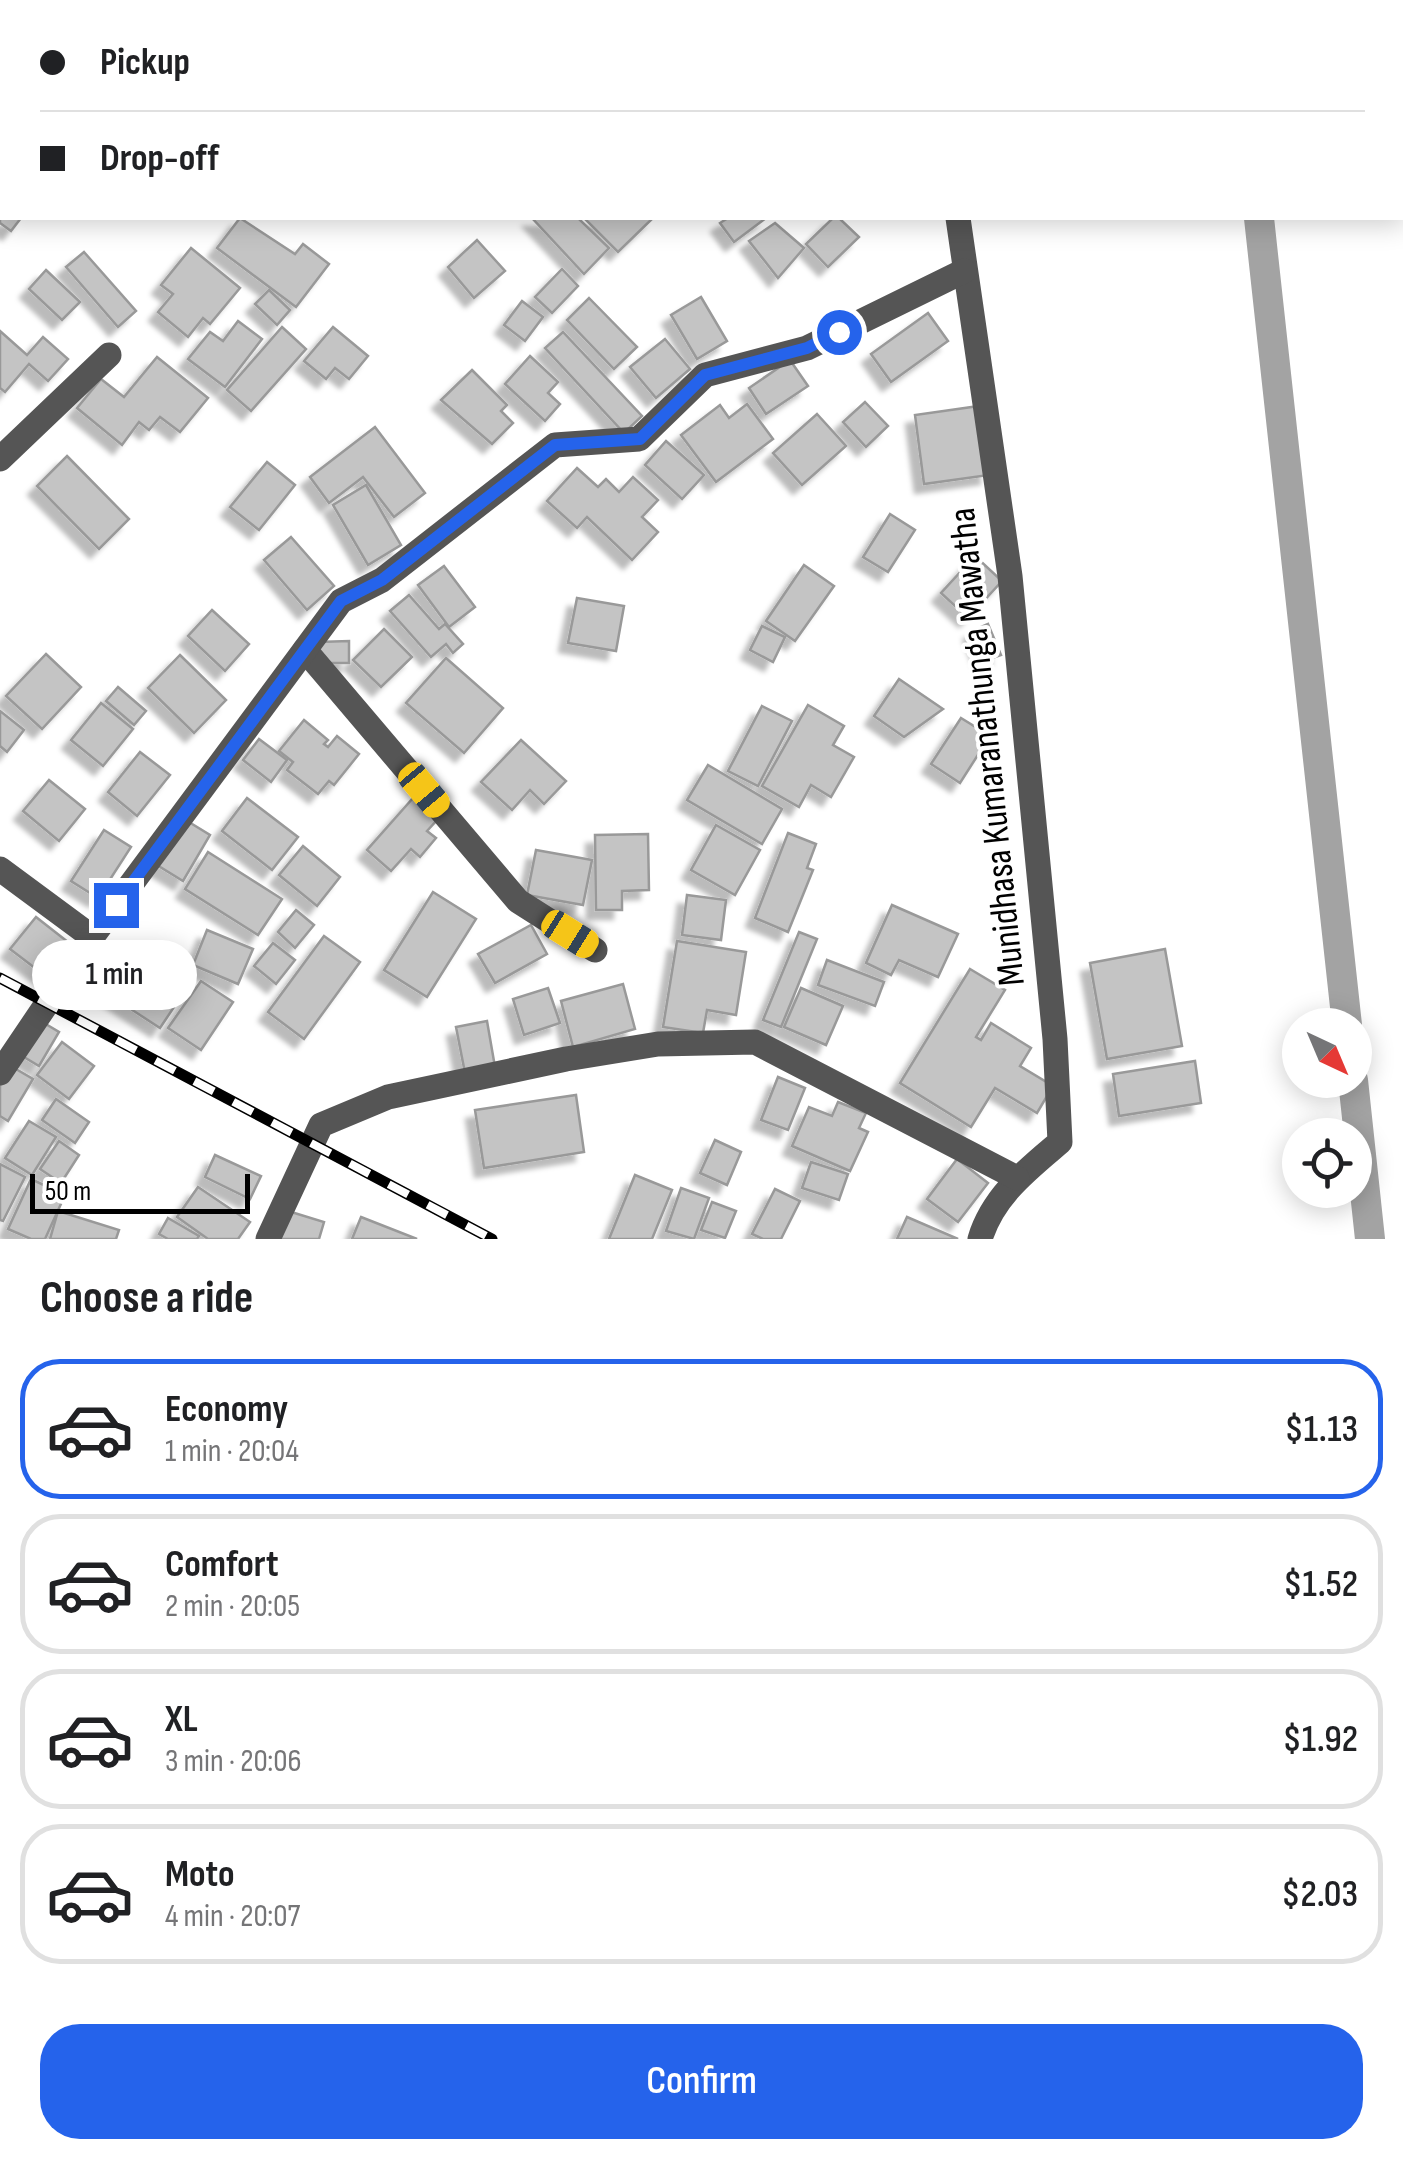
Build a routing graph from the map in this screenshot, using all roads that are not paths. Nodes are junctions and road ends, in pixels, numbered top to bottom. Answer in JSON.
{"nodes":[{"id":1,"x":958,"y":220,"type":"edge"},
{"id":2,"x":964,"y":271,"type":"junction"},
{"id":3,"x":109,"y":355,"type":"dead end"},
{"id":4,"x":0,"y":459,"type":"edge"},
{"id":5,"x":305,"y":650,"type":"junction"},
{"id":6,"x":0,"y":869,"type":"edge"},
{"id":7,"x":92,"y":937,"type":"junction"},
{"id":8,"x":595,"y":950,"type":"dead end"},
{"id":9,"x":0,"y":1073,"type":"edge"},
{"id":10,"x":1017,"y":1178,"type":"junction"},
{"id":11,"x":268,"y":1239,"type":"edge"},
{"id":12,"x":980,"y":1239,"type":"edge"}],
"edges":[{"from":1,"to":2,"type":"street","name":"Munidhasa Kumaranathunga Mawatha"},
{"from":2,"to":5,"type":"street"},
{"from":2,"to":10,"type":"street","name":"Munidhasa Kumaranathunga Mawatha"},
{"from":3,"to":4,"type":"street"},
{"from":5,"to":7,"type":"street"},
{"from":5,"to":8,"type":"street"},
{"from":6,"to":7,"type":"street"},
{"from":7,"to":9,"type":"street"},
{"from":10,"to":11,"type":"street"},
{"from":10,"to":12,"type":"street","name":"Munidhasa Kumaranathunga Mawatha"}]}
